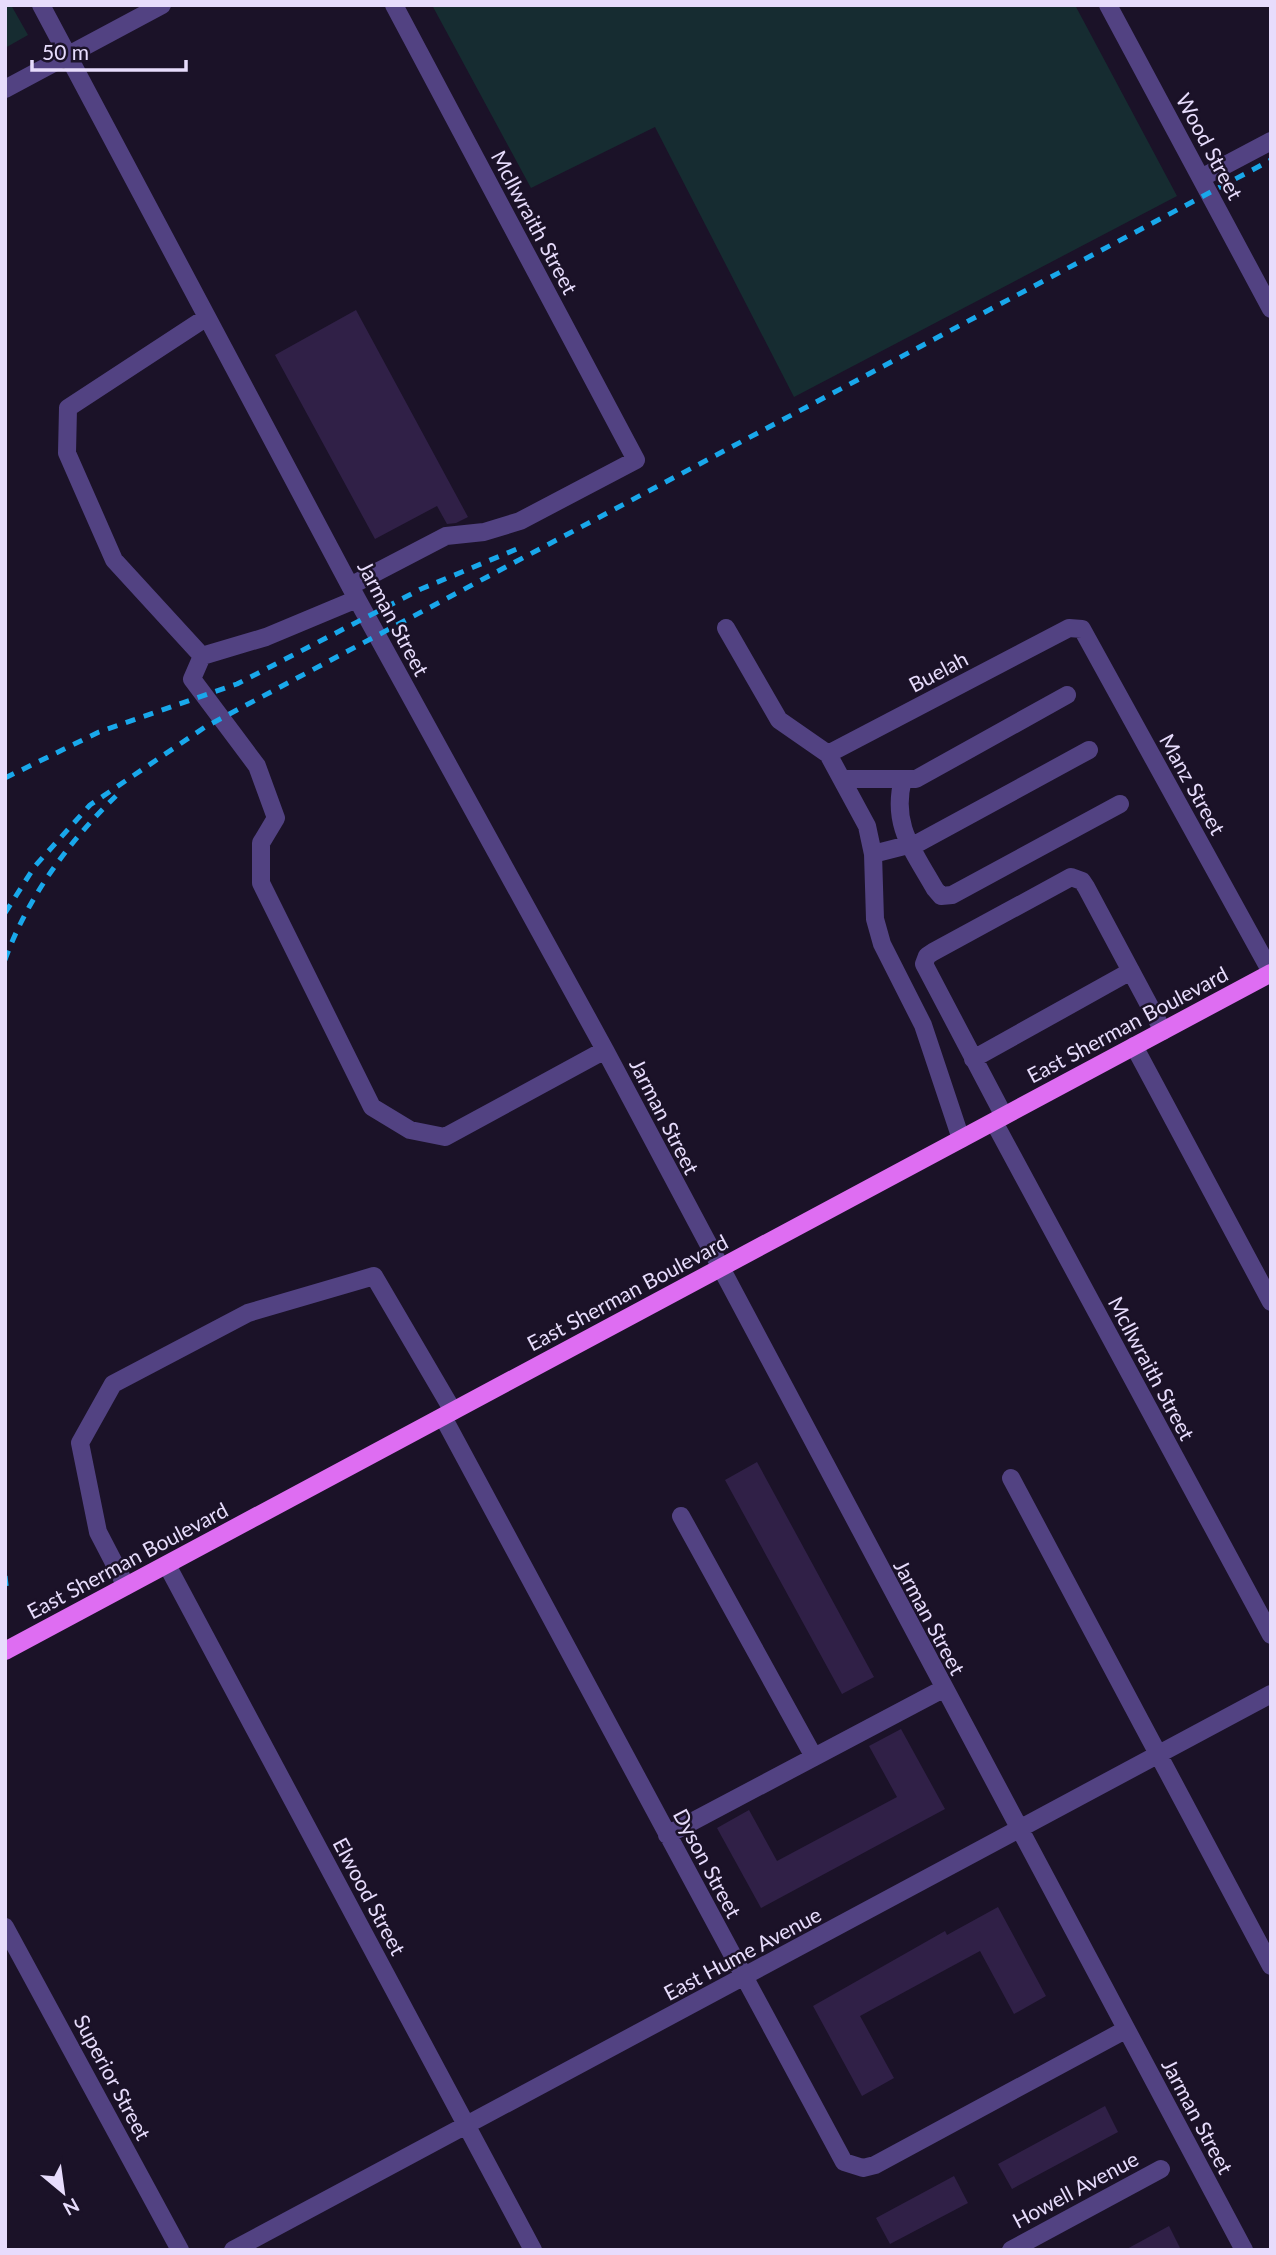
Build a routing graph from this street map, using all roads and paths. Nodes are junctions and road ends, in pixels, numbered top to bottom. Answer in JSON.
{"nodes":[{"id":1,"x":41,"y":5,"type":"edge"},
{"id":2,"x":162,"y":5,"type":"edge"},
{"id":3,"x":394,"y":5,"type":"edge"},
{"id":4,"x":1108,"y":5,"type":"edge"},
{"id":5,"x":68,"y":55,"type":"junction"},
{"id":6,"x":5,"y":89,"type":"edge"},
{"id":7,"x":1271,"y":141,"type":"edge"},
{"id":8,"x":1201,"y":178,"type":"junction"},
{"id":9,"x":1271,"y":309,"type":"edge"},
{"id":10,"x":207,"y":317,"type":"junction"},
{"id":11,"x":354,"y":592,"type":"junction"},
{"id":12,"x":726,"y":628,"type":"dead end"},
{"id":13,"x":1069,"y":628,"type":"joint"},
{"id":14,"x":202,"y":656,"type":"junction"},
{"id":15,"x":1067,"y":695,"type":"dead end"},
{"id":16,"x":1089,"y":750,"type":"dead end"},
{"id":17,"x":828,"y":754,"type":"junction"},
{"id":18,"x":842,"y":779,"type":"junction"},
{"id":19,"x":903,"y":779,"type":"junction"},
{"id":20,"x":1120,"y":804,"type":"dead end"},
{"id":21,"x":910,"y":845,"type":"junction"},
{"id":22,"x":873,"y":853,"type":"junction"},
{"id":23,"x":1131,"y":971,"type":"junction"},
{"id":24,"x":1271,"y":973,"type":"edge"},
{"id":25,"x":1163,"y":1031,"type":"junction"},
{"id":26,"x":1134,"y":1046,"type":"junction"},
{"id":27,"x":605,"y":1050,"type":"junction"},
{"id":28,"x":973,"y":1059,"type":"junction"},
{"id":29,"x":999,"y":1119,"type":"junction"},
{"id":30,"x":961,"y":1139,"type":"junction"},
{"id":31,"x":719,"y":1269,"type":"junction"},
{"id":32,"x":1271,"y":1302,"type":"edge"},
{"id":33,"x":448,"y":1414,"type":"junction"},
{"id":34,"x":1011,"y":1478,"type":"dead end"},
{"id":35,"x":681,"y":1516,"type":"dead end"},
{"id":36,"x":167,"y":1565,"type":"junction"},
{"id":37,"x":126,"y":1586,"type":"junction"},
{"id":38,"x":1271,"y":1635,"type":"edge"},
{"id":39,"x":5,"y":1651,"type":"edge"},
{"id":40,"x":943,"y":1689,"type":"junction"},
{"id":41,"x":1271,"y":1694,"type":"edge"},
{"id":42,"x":1159,"y":1755,"type":"junction"},
{"id":43,"x":814,"y":1757,"type":"junction"},
{"id":44,"x":1018,"y":1830,"type":"junction"},
{"id":45,"x":667,"y":1835,"type":"junction"},
{"id":46,"x":5,"y":1927,"type":"edge"},
{"id":47,"x":1271,"y":1966,"type":"edge"},
{"id":48,"x":744,"y":1978,"type":"junction"},
{"id":49,"x":1125,"y":2030,"type":"junction"},
{"id":50,"x":467,"y":2125,"type":"junction"},
{"id":51,"x":1161,"y":2169,"type":"dead end"},
{"id":52,"x":180,"y":2250,"type":"edge"},
{"id":53,"x":233,"y":2250,"type":"edge"},
{"id":54,"x":533,"y":2250,"type":"edge"},
{"id":55,"x":1011,"y":2250,"type":"edge"},
{"id":56,"x":1244,"y":2250,"type":"edge"}],
"edges":[{"from":1,"to":5,"type":"street","name":"Jarman Street"},
{"from":2,"to":5,"type":"street"},
{"from":3,"to":11,"type":"street","name":"McIlwraith Street"},
{"from":4,"to":8,"type":"street","name":"Wood Street"},
{"from":5,"to":6,"type":"street"},
{"from":5,"to":10,"type":"street","name":"Jarman Street"},
{"from":7,"to":8,"type":"street"},
{"from":8,"to":9,"type":"street","name":"Wood Street"},
{"from":10,"to":11,"type":"street","name":"Jarman Street"},
{"from":10,"to":14,"type":"street"},
{"from":11,"to":14,"type":"street"},
{"from":11,"to":27,"type":"street","name":"Jarman Street"},
{"from":12,"to":17,"type":"street"},
{"from":13,"to":17,"type":"street","name":"Buelah"},
{"from":13,"to":24,"type":"street","name":"Manz Street"},
{"from":14,"to":27,"type":"street"},
{"from":15,"to":19,"type":"street"},
{"from":16,"to":21,"type":"street"},
{"from":17,"to":18,"type":"street"},
{"from":18,"to":19,"type":"street"},
{"from":18,"to":22,"type":"street"},
{"from":19,"to":21,"type":"street"},
{"from":20,"to":21,"type":"street"},
{"from":21,"to":22,"type":"street"},
{"from":22,"to":30,"type":"street"},
{"from":23,"to":25,"type":"street"},
{"from":23,"to":28,"type":"street"},
{"from":23,"to":28,"type":"street","name":"McIlwraith Street"},
{"from":24,"to":25,"type":"main road","name":"East Sherman Boulevard"},
{"from":25,"to":26,"type":"main road","name":"East Sherman Boulevard"},
{"from":26,"to":29,"type":"main road","name":"East Sherman Boulevard"},
{"from":26,"to":32,"type":"street"},
{"from":27,"to":31,"type":"street","name":"Jarman Street"},
{"from":28,"to":29,"type":"street","name":"McIlwraith Street"},
{"from":29,"to":30,"type":"main road","name":"East Sherman Boulevard"},
{"from":29,"to":38,"type":"street","name":"McIlwraith Street"},
{"from":30,"to":31,"type":"main road","name":"East Sherman Boulevard"},
{"from":31,"to":33,"type":"main road","name":"East Sherman Boulevard"},
{"from":31,"to":40,"type":"street","name":"Jarman Street"},
{"from":33,"to":36,"type":"main road","name":"East Sherman Boulevard"},
{"from":33,"to":37,"type":"street","name":"Dyson Street"},
{"from":33,"to":45,"type":"street","name":"Dyson Street"},
{"from":34,"to":42,"type":"street"},
{"from":35,"to":43,"type":"street"},
{"from":36,"to":37,"type":"main road","name":"East Sherman Boulevard"},
{"from":36,"to":50,"type":"street","name":"Elwood Street"},
{"from":37,"to":39,"type":"main road","name":"East Sherman Boulevard"},
{"from":40,"to":43,"type":"street"},
{"from":40,"to":44,"type":"street","name":"Jarman Street"},
{"from":41,"to":42,"type":"street","name":"East Hume Avenue"},
{"from":42,"to":44,"type":"street","name":"East Hume Avenue"},
{"from":42,"to":47,"type":"street"},
{"from":43,"to":45,"type":"street"},
{"from":44,"to":48,"type":"street","name":"East Hume Avenue"},
{"from":44,"to":49,"type":"street","name":"Jarman Street"},
{"from":45,"to":48,"type":"street","name":"Dyson Street"},
{"from":46,"to":52,"type":"street","name":"Superior Street"},
{"from":48,"to":49,"type":"street","name":"Dyson Street"},
{"from":48,"to":50,"type":"street","name":"East Hume Avenue"},
{"from":49,"to":56,"type":"street","name":"Jarman Street"},
{"from":50,"to":53,"type":"street","name":"East Hume Avenue"},
{"from":50,"to":54,"type":"street","name":"Elwood Street"},
{"from":51,"to":55,"type":"street","name":"Howell Avenue"}]}
